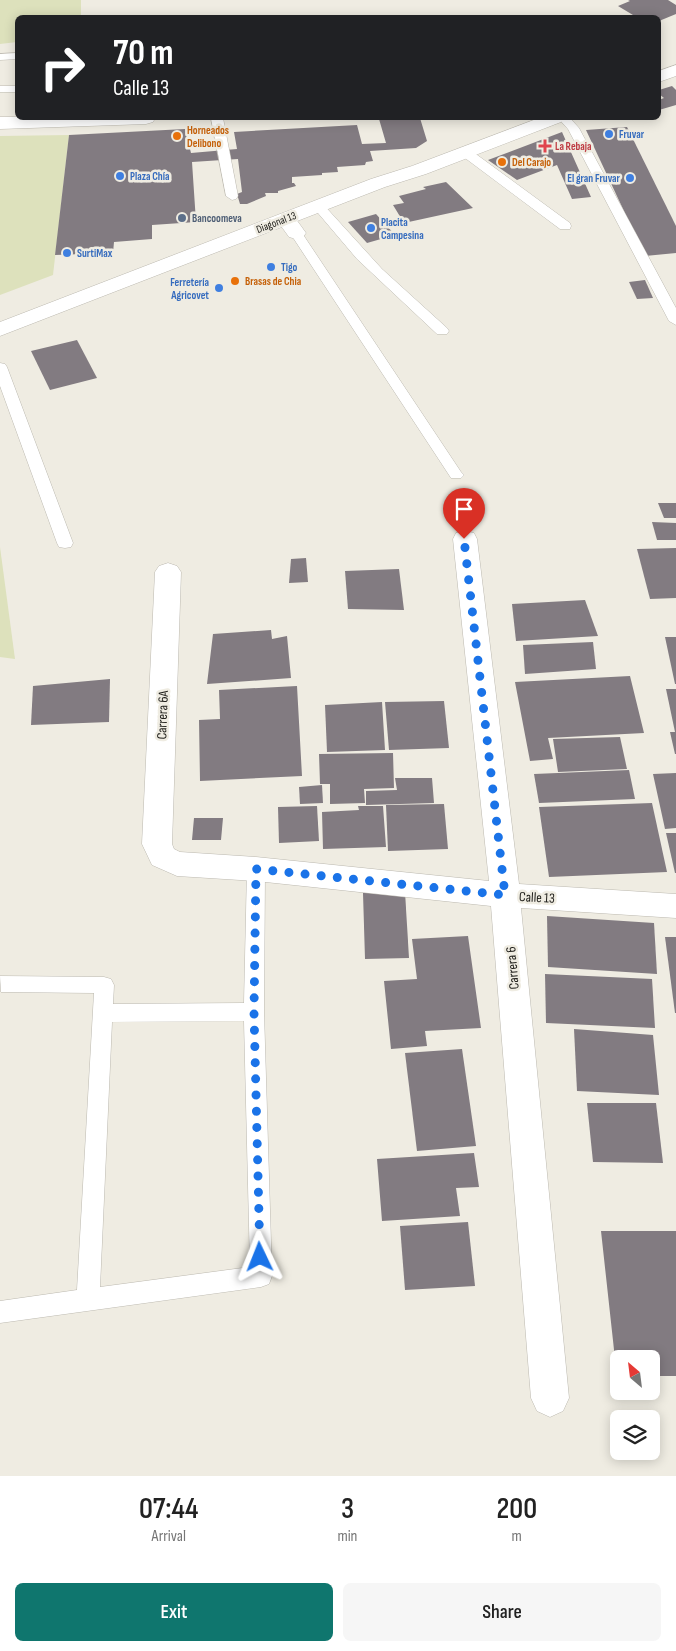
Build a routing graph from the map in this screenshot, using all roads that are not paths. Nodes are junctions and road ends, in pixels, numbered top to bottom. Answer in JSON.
{"nodes":[{"id":1,"x":676,"y":54,"type":"edge"},
{"id":2,"x":15,"y":56,"type":"edge"},
{"id":3,"x":0,"y":57,"type":"edge"},
{"id":4,"x":661,"y":59,"type":"edge"},
{"id":5,"x":676,"y":70,"type":"edge"},
{"id":6,"x":661,"y":76,"type":"edge"},
{"id":7,"x":15,"y":88,"type":"edge"},
{"id":8,"x":0,"y":89,"type":"edge"},
{"id":9,"x":88,"y":120,"type":"edge"},
{"id":10,"x":217,"y":120,"type":"edge"},
{"id":11,"x":519,"y":120,"type":"edge"},
{"id":12,"x":549,"y":120,"type":"edge"},
{"id":13,"x":566,"y":120,"type":"edge"},
{"id":14,"x":0,"y":123,"type":"edge"},
{"id":15,"x":465,"y":152,"type":"junction"},
{"id":16,"x":419,"y":170,"type":"junction"},
{"id":17,"x":232,"y":196,"type":"dead end"},
{"id":18,"x":318,"y":206,"type":"junction"},
{"id":19,"x":291,"y":226,"type":"junction"},
{"id":20,"x":564,"y":226,"type":"dead end"},
{"id":21,"x":676,"y":321,"type":"edge"},
{"id":22,"x":0,"y":330,"type":"edge"},
{"id":23,"x":442,"y":331,"type":"dead end"},
{"id":24,"x":0,"y":367,"type":"edge"},
{"id":25,"x":456,"y":475,"type":"dead end"},
{"id":26,"x":464,"y":539,"type":"dead end"},
{"id":27,"x":65,"y":542,"type":"dead end"},
{"id":28,"x":168,"y":572,"type":"dead end"},
{"id":29,"x":162,"y":857,"type":"joint"},
{"id":30,"x":256,"y":869,"type":"junction"},
{"id":31,"x":505,"y":895,"type":"junction"},
{"id":32,"x":676,"y":906,"type":"edge"},
{"id":33,"x":1,"y":984,"type":"edge"},
{"id":34,"x":254,"y":1012,"type":"junction"},
{"id":35,"x":104,"y":1013,"type":"junction"},
{"id":36,"x":88,"y":1300,"type":"junction"},
{"id":37,"x":0,"y":1312,"type":"edge"},
{"id":38,"x":550,"y":1398,"type":"dead end"}],
"edges":[{"from":1,"to":4,"type":"street"},
{"from":2,"to":3,"type":"lane"},
{"from":5,"to":6,"type":"street"},
{"from":7,"to":8,"type":"lane"},
{"from":9,"to":14,"type":"street"},
{"from":10,"to":17,"type":"lane"},
{"from":11,"to":16,"type":"street"},
{"from":12,"to":15,"type":"street","name":"Diagonal 13"},
{"from":13,"to":21,"type":"lane"},
{"from":15,"to":16,"type":"street","name":"Diagonal 13"},
{"from":15,"to":20,"type":"lane"},
{"from":16,"to":18,"type":"street","name":"Diagonal 13"},
{"from":18,"to":19,"type":"street","name":"Diagonal 13"},
{"from":18,"to":23,"type":"lane"},
{"from":19,"to":22,"type":"street","name":"Diagonal 13"},
{"from":19,"to":25,"type":"lane"},
{"from":24,"to":27,"type":"lane"},
{"from":26,"to":31,"type":"street","name":"Carrera 6"},
{"from":28,"to":29,"type":"street","name":"Carrera 6A"},
{"from":29,"to":30,"type":"street","name":"Calle 13"},
{"from":30,"to":31,"type":"street","name":"Calle 13"},
{"from":30,"to":34,"type":"lane"},
{"from":31,"to":32,"type":"street","name":"Calle 13"},
{"from":31,"to":38,"type":"street","name":"Carrera 6"},
{"from":33,"to":35,"type":"lane"},
{"from":34,"to":35,"type":"lane"},
{"from":34,"to":36,"type":"lane"},
{"from":35,"to":36,"type":"lane"},
{"from":36,"to":37,"type":"lane"}]}
